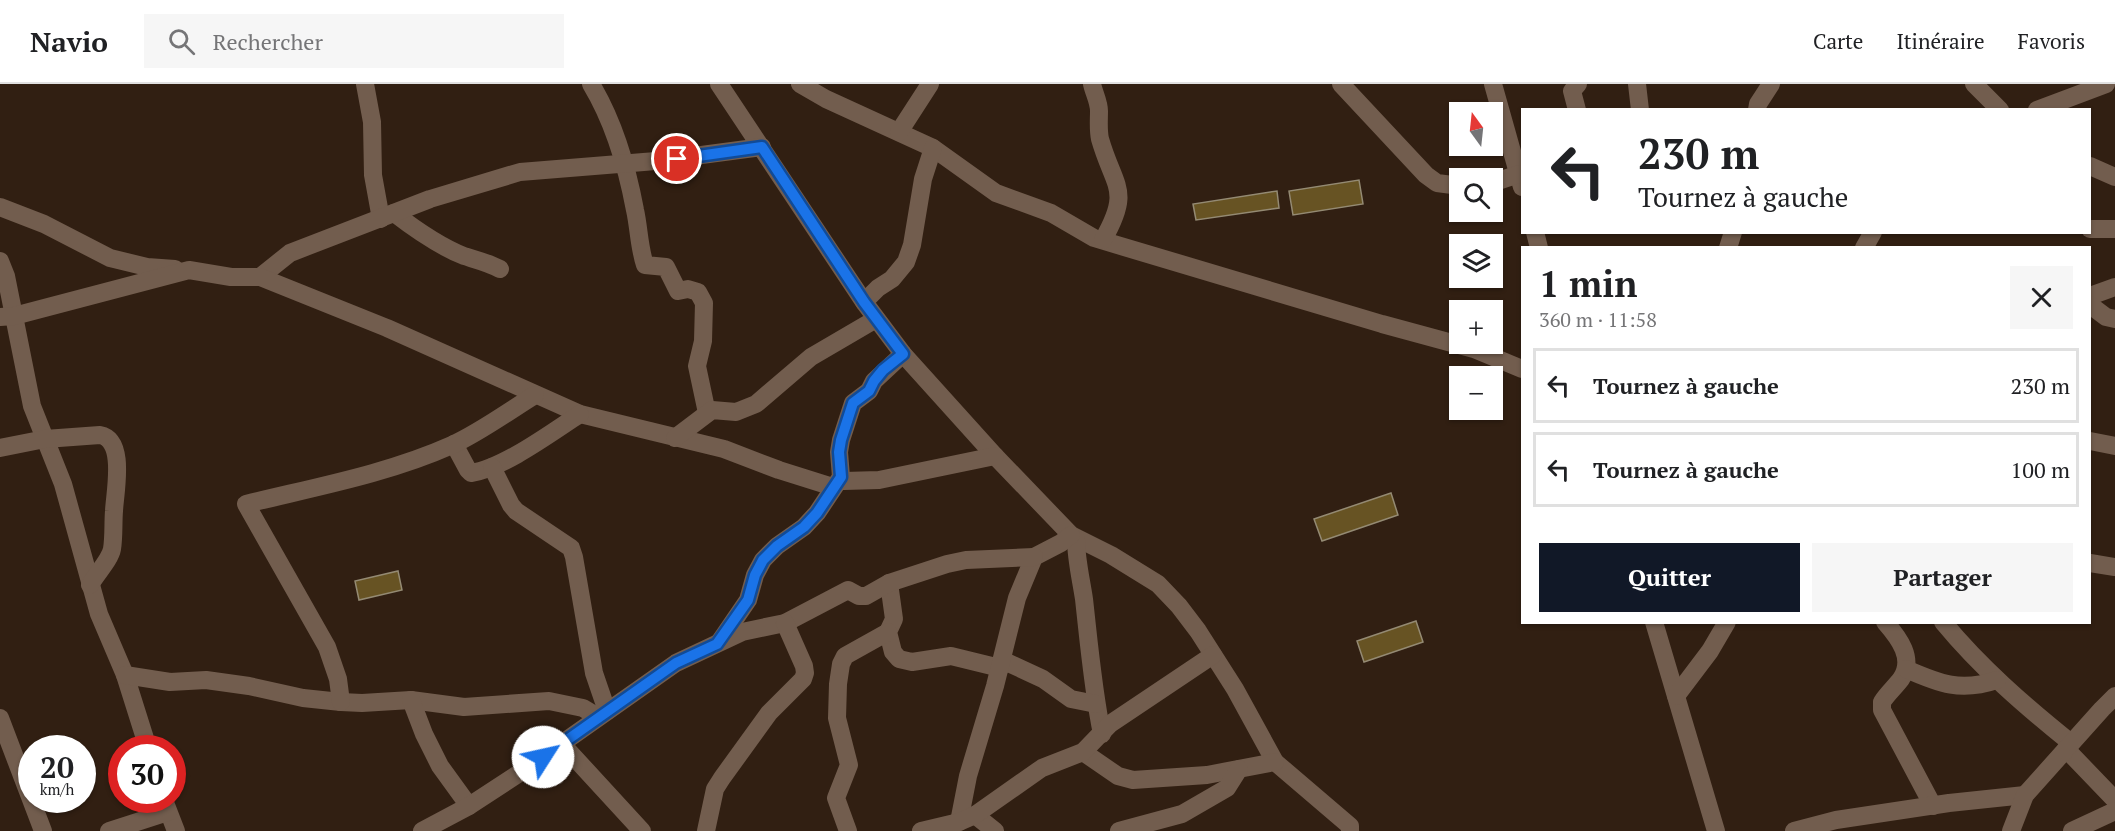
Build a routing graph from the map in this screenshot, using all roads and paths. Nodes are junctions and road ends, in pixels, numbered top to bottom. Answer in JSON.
{"nodes":[{"id":1,"x":365,"y":84,"type":"edge"},
{"id":2,"x":591,"y":84,"type":"edge"},
{"id":3,"x":719,"y":84,"type":"edge"},
{"id":4,"x":800,"y":84,"type":"edge"},
{"id":5,"x":930,"y":84,"type":"edge"},
{"id":6,"x":1092,"y":84,"type":"edge"},
{"id":7,"x":1341,"y":84,"type":"edge"},
{"id":8,"x":1493,"y":84,"type":"edge"},
{"id":9,"x":1578,"y":84,"type":"edge"},
{"id":10,"x":1637,"y":84,"type":"edge"},
{"id":11,"x":1771,"y":84,"type":"edge"},
{"id":12,"x":1974,"y":84,"type":"edge"},
{"id":13,"x":2106,"y":84,"type":"edge"},
{"id":14,"x":2057,"y":92,"type":"edge"},
{"id":15,"x":1576,"y":108,"type":"edge"},
{"id":16,"x":1640,"y":108,"type":"edge"},
{"id":17,"x":1754,"y":108,"type":"edge"},
{"id":18,"x":1998,"y":108,"type":"edge"},
{"id":19,"x":2039,"y":108,"type":"edge"},
{"id":20,"x":899,"y":132,"type":"junction"},
{"id":21,"x":762,"y":147,"type":"junction"},
{"id":22,"x":933,"y":148,"type":"junction"},
{"id":23,"x":623,"y":164,"type":"junction"},
{"id":24,"x":2091,"y":166,"type":"edge"},
{"id":25,"x":2115,"y":177,"type":"edge"},
{"id":26,"x":1521,"y":180,"type":"edge"},
{"id":27,"x":1503,"y":182,"type":"edge"},
{"id":28,"x":1449,"y":185,"type":"edge"},
{"id":29,"x":0,"y":207,"type":"edge"},
{"id":30,"x":387,"y":216,"type":"junction"},
{"id":31,"x":2091,"y":229,"type":"edge"},
{"id":32,"x":2115,"y":229,"type":"edge"},
{"id":33,"x":1103,"y":240,"type":"junction"},
{"id":34,"x":0,"y":261,"type":"edge"},
{"id":35,"x":500,"y":269,"type":"dead end"},
{"id":36,"x":189,"y":270,"type":"junction"},
{"id":37,"x":260,"y":277,"type":"junction"},
{"id":38,"x":2115,"y":287,"type":"edge"},
{"id":39,"x":2091,"y":296,"type":"edge"},
{"id":40,"x":864,"y":302,"type":"junction"},
{"id":41,"x":2091,"y":306,"type":"edge"},
{"id":42,"x":7,"y":317,"type":"edge"},
{"id":43,"x":876,"y":319,"type":"junction"},
{"id":44,"x":2115,"y":319,"type":"edge"},
{"id":45,"x":903,"y":354,"type":"junction"},
{"id":46,"x":1521,"y":369,"type":"edge"},
{"id":47,"x":534,"y":395,"type":"junction"},
{"id":48,"x":707,"y":413,"type":"junction"},
{"id":49,"x":580,"y":414,"type":"junction"},
{"id":50,"x":675,"y":438,"type":"junction"},
{"id":51,"x":45,"y":439,"type":"junction"},
{"id":52,"x":2091,"y":441,"type":"edge"},
{"id":53,"x":454,"y":444,"type":"junction"},
{"id":54,"x":2115,"y":446,"type":"edge"},
{"id":55,"x":0,"y":448,"type":"edge"},
{"id":56,"x":995,"y":456,"type":"junction"},
{"id":57,"x":492,"y":467,"type":"junction"},
{"id":58,"x":837,"y":482,"type":"junction"},
{"id":59,"x":1074,"y":537,"type":"junction"},
{"id":60,"x":1034,"y":557,"type":"junction"},
{"id":61,"x":2091,"y":563,"type":"edge"},
{"id":62,"x":2115,"y":567,"type":"edge"},
{"id":63,"x":889,"y":583,"type":"junction"},
{"id":64,"x":90,"y":585,"type":"junction"},
{"id":65,"x":786,"y":623,"type":"junction"},
{"id":66,"x":1655,"y":624,"type":"edge"},
{"id":67,"x":1726,"y":624,"type":"edge"},
{"id":68,"x":1887,"y":624,"type":"edge"},
{"id":69,"x":1945,"y":624,"type":"edge"},
{"id":70,"x":888,"y":632,"type":"junction"},
{"id":71,"x":717,"y":644,"type":"junction"},
{"id":72,"x":1213,"y":655,"type":"junction"},
{"id":73,"x":1001,"y":664,"type":"junction"},
{"id":74,"x":1906,"y":669,"type":"junction"},
{"id":75,"x":125,"y":675,"type":"junction"},
{"id":76,"x":1997,"y":680,"type":"junction"},
{"id":77,"x":1676,"y":696,"type":"junction"},
{"id":78,"x":2115,"y":696,"type":"edge"},
{"id":79,"x":411,"y":700,"type":"junction"},
{"id":80,"x":341,"y":702,"type":"junction"},
{"id":81,"x":1096,"y":704,"type":"junction"},
{"id":82,"x":602,"y":714,"type":"junction"},
{"id":83,"x":0,"y":718,"type":"edge"},
{"id":84,"x":1102,"y":734,"type":"junction"},
{"id":85,"x":144,"y":735,"type":"edge"},
{"id":86,"x":562,"y":744,"type":"junction"},
{"id":87,"x":2068,"y":746,"type":"junction"},
{"id":88,"x":1083,"y":752,"type":"junction"},
{"id":89,"x":1275,"y":762,"type":"junction"},
{"id":90,"x":1239,"y":769,"type":"junction"},
{"id":91,"x":2025,"y":795,"type":"junction"},
{"id":92,"x":2115,"y":800,"type":"edge"},
{"id":93,"x":469,"y":806,"type":"junction"},
{"id":94,"x":1933,"y":806,"type":"junction"},
{"id":95,"x":2115,"y":811,"type":"edge"},
{"id":96,"x":150,"y":813,"type":"edge"},
{"id":97,"x":169,"y":813,"type":"edge"},
{"id":98,"x":954,"y":823,"type":"edge"},
{"id":99,"x":1352,"y":829,"type":"edge"},
{"id":100,"x":1712,"y":830,"type":"edge"},
{"id":101,"x":43,"y":831,"type":"edge"},
{"id":102,"x":109,"y":831,"type":"edge"},
{"id":103,"x":176,"y":831,"type":"edge"},
{"id":104,"x":422,"y":831,"type":"edge"},
{"id":105,"x":642,"y":831,"type":"edge"},
{"id":106,"x":706,"y":831,"type":"edge"},
{"id":107,"x":848,"y":831,"type":"edge"},
{"id":108,"x":921,"y":831,"type":"edge"},
{"id":109,"x":994,"y":831,"type":"edge"},
{"id":110,"x":1119,"y":831,"type":"edge"},
{"id":111,"x":1794,"y":831,"type":"edge"},
{"id":112,"x":2011,"y":831,"type":"edge"},
{"id":113,"x":2072,"y":831,"type":"edge"}],
"edges":[{"from":1,"to":30,"type":"street"},
{"from":2,"to":23,"type":"street"},
{"from":3,"to":21,"type":"street"},
{"from":4,"to":20,"type":"street"},
{"from":5,"to":20,"type":"street"},
{"from":6,"to":33,"type":"street"},
{"from":7,"to":28,"type":"street"},
{"from":8,"to":26,"type":"street"},
{"from":9,"to":15,"type":"street"},
{"from":10,"to":16,"type":"street"},
{"from":11,"to":17,"type":"street"},
{"from":12,"to":18,"type":"street"},
{"from":13,"to":14,"type":"street"},
{"from":14,"to":19,"type":"street"},
{"from":20,"to":22,"type":"street"},
{"from":21,"to":23,"type":"street"},
{"from":21,"to":40,"type":"street"},
{"from":22,"to":33,"type":"street"},
{"from":22,"to":40,"type":"street"},
{"from":23,"to":30,"type":"street"},
{"from":23,"to":48,"type":"street"},
{"from":24,"to":25,"type":"street"},
{"from":26,"to":27,"type":"street"},
{"from":29,"to":36,"type":"street"},
{"from":30,"to":35,"type":"street"},
{"from":30,"to":37,"type":"street"},
{"from":31,"to":32,"type":"street"},
{"from":33,"to":46,"type":"street"},
{"from":34,"to":42,"type":"street"},
{"from":36,"to":37,"type":"street"},
{"from":36,"to":42,"type":"street"},
{"from":37,"to":47,"type":"street"},
{"from":38,"to":39,"type":"street"},
{"from":40,"to":43,"type":"street"},
{"from":41,"to":44,"type":"street"},
{"from":42,"to":51,"type":"street"},
{"from":43,"to":45,"type":"street"},
{"from":43,"to":48,"type":"street"},
{"from":45,"to":56,"type":"street"},
{"from":45,"to":58,"type":"street"},
{"from":47,"to":49,"type":"street"},
{"from":47,"to":53,"type":"street"},
{"from":48,"to":50,"type":"street"},
{"from":49,"to":50,"type":"street"},
{"from":49,"to":57,"type":"street"},
{"from":50,"to":58,"type":"street"},
{"from":51,"to":55,"type":"street"},
{"from":51,"to":64,"type":"street"},
{"from":51,"to":64,"type":"street"},
{"from":52,"to":54,"type":"street"},
{"from":53,"to":57,"type":"street"},
{"from":53,"to":80,"type":"street"},
{"from":56,"to":58,"type":"street"},
{"from":56,"to":59,"type":"street"},
{"from":57,"to":82,"type":"street"},
{"from":58,"to":71,"type":"street"},
{"from":59,"to":60,"type":"street"},
{"from":59,"to":72,"type":"street"},
{"from":59,"to":81,"type":"street"},
{"from":60,"to":63,"type":"street"},
{"from":60,"to":73,"type":"street"},
{"from":61,"to":62,"type":"street"},
{"from":63,"to":65,"type":"street"},
{"from":63,"to":70,"type":"street"},
{"from":64,"to":75,"type":"street"},
{"from":65,"to":71,"type":"street"},
{"from":65,"to":106,"type":"street"},
{"from":66,"to":77,"type":"street"},
{"from":67,"to":77,"type":"street"},
{"from":68,"to":74,"type":"street"},
{"from":69,"to":76,"type":"street"},
{"from":70,"to":73,"type":"street"},
{"from":70,"to":107,"type":"street"},
{"from":71,"to":82,"type":"street"},
{"from":72,"to":84,"type":"street"},
{"from":72,"to":89,"type":"street"},
{"from":73,"to":81,"type":"street"},
{"from":73,"to":98,"type":"street"},
{"from":74,"to":76,"type":"street"},
{"from":74,"to":94,"type":"street"},
{"from":75,"to":80,"type":"street"},
{"from":75,"to":85,"type":"street"},
{"from":76,"to":87,"type":"street"},
{"from":77,"to":100,"type":"street"},
{"from":78,"to":87,"type":"street"},
{"from":79,"to":80,"type":"street"},
{"from":79,"to":82,"type":"street"},
{"from":79,"to":93,"type":"street"},
{"from":81,"to":84,"type":"street"},
{"from":82,"to":86,"type":"street"},
{"from":83,"to":101,"type":"street"},
{"from":84,"to":88,"type":"street"},
{"from":86,"to":93,"type":"street"},
{"from":86,"to":105,"type":"street"},
{"from":87,"to":91,"type":"street"},
{"from":87,"to":92,"type":"street"},
{"from":88,"to":90,"type":"street"},
{"from":88,"to":98,"type":"street"},
{"from":89,"to":90,"type":"street"},
{"from":89,"to":99,"type":"street"},
{"from":90,"to":110,"type":"street"},
{"from":91,"to":94,"type":"street"},
{"from":91,"to":112,"type":"street"},
{"from":93,"to":104,"type":"street"},
{"from":94,"to":111,"type":"street"},
{"from":95,"to":113,"type":"street"},
{"from":96,"to":102,"type":"street"},
{"from":97,"to":103,"type":"street"},
{"from":98,"to":108,"type":"street"},
{"from":98,"to":109,"type":"street"}]}
